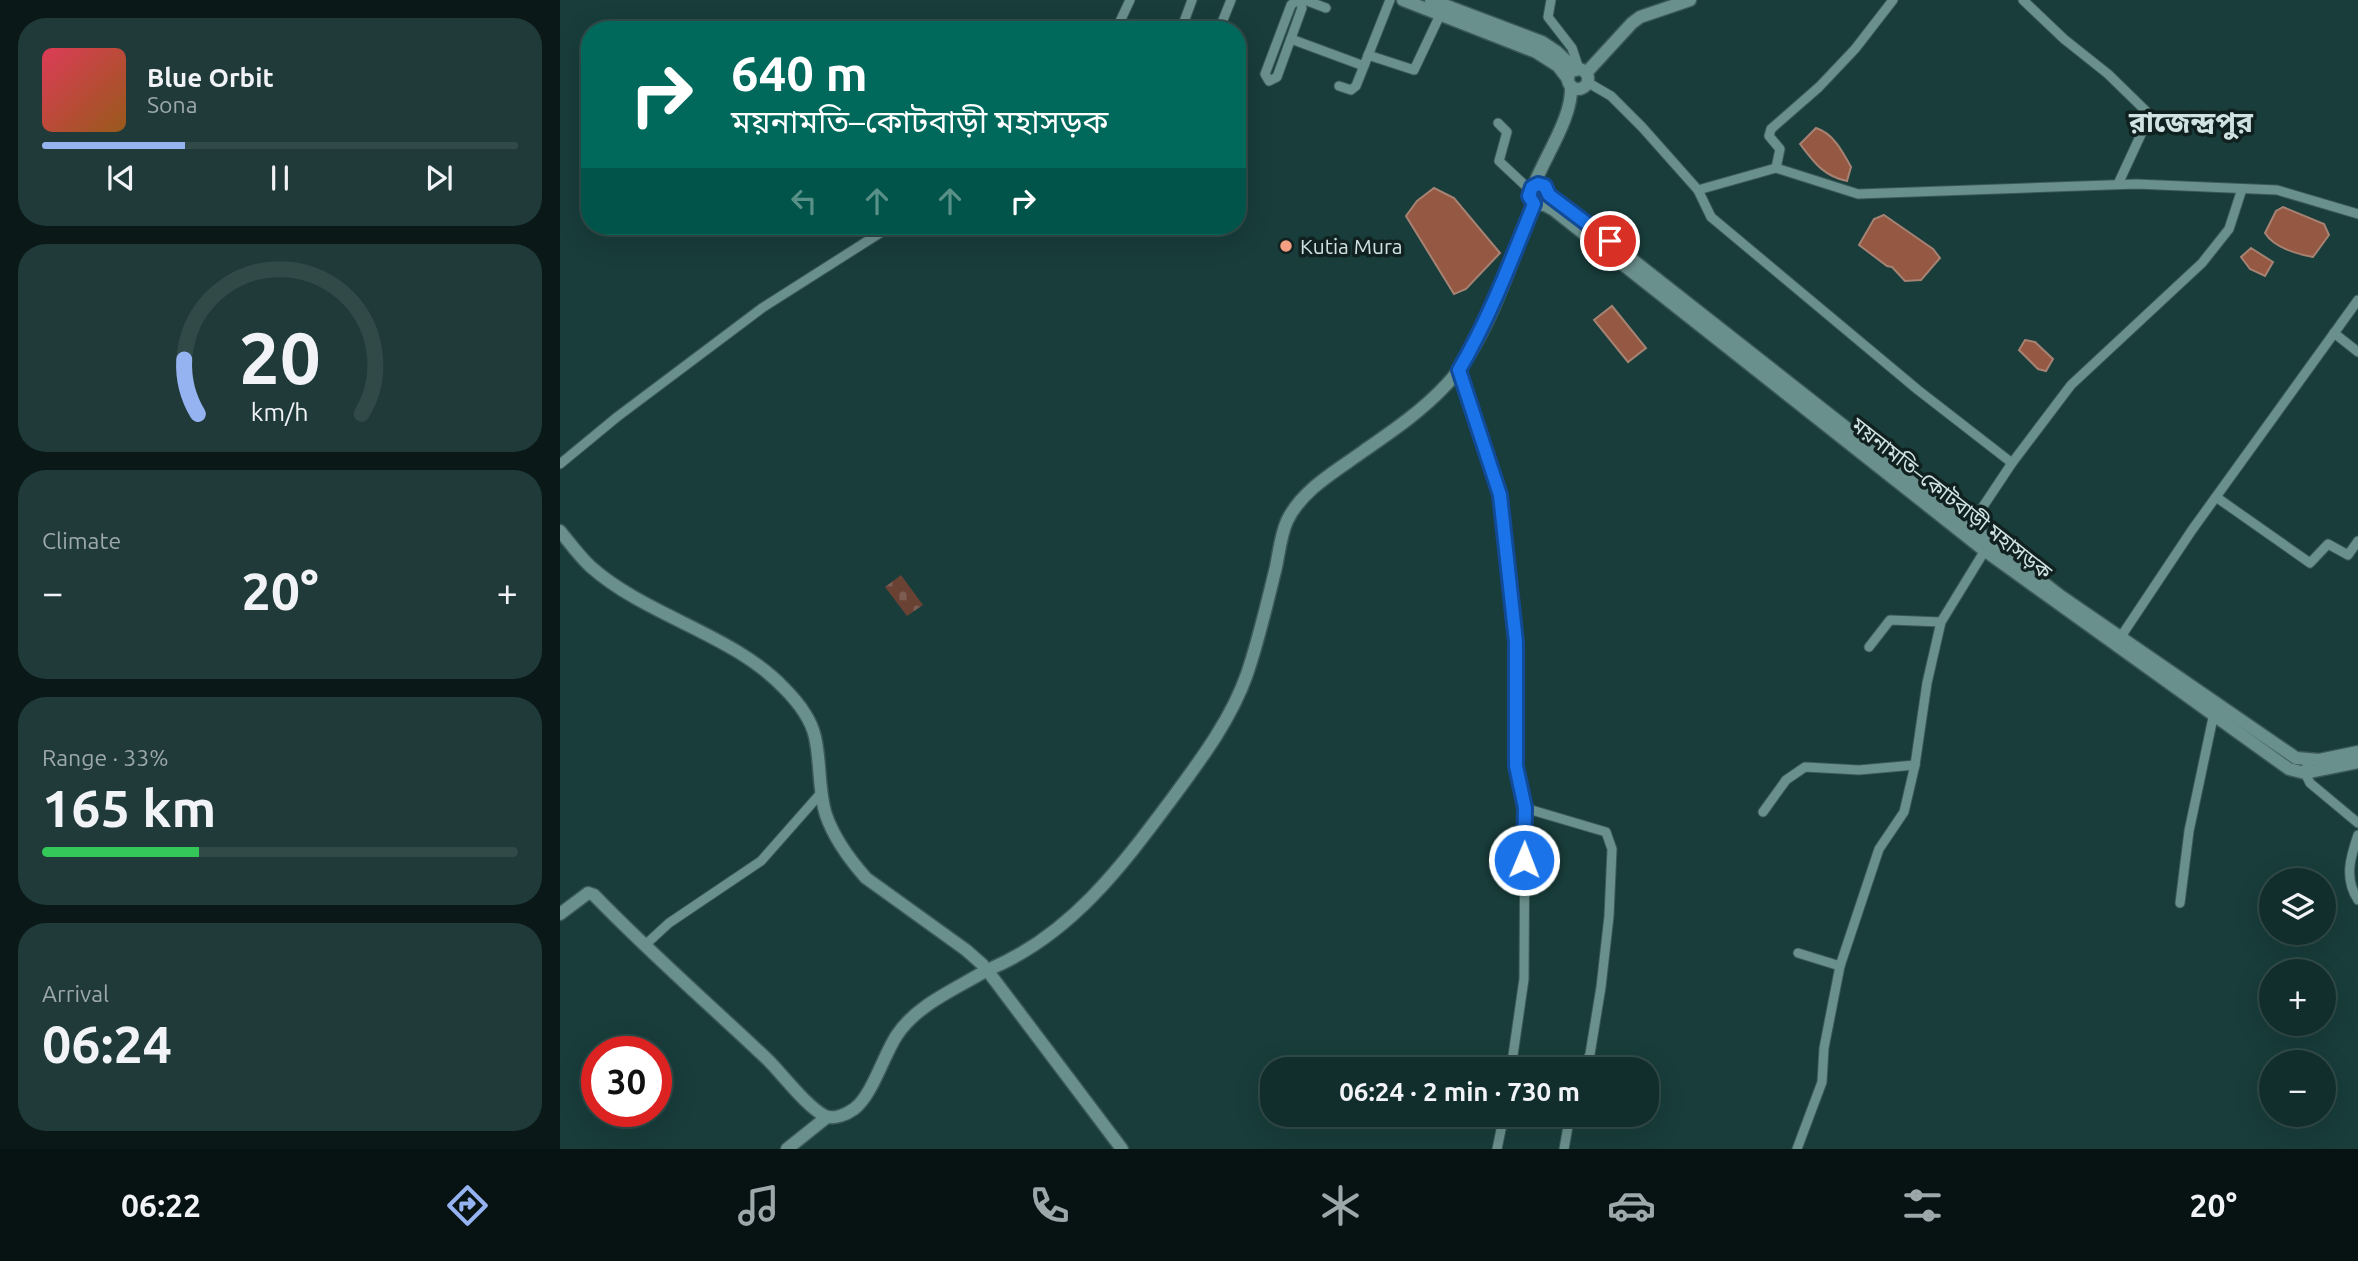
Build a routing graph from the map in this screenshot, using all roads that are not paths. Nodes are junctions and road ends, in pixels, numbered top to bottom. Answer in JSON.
{"nodes":[{"id":1,"x":1130,"y":0,"type":"edge"},
{"id":2,"x":1192,"y":0,"type":"edge"},
{"id":3,"x":1230,"y":0,"type":"edge"},
{"id":4,"x":1301,"y":0,"type":"edge"},
{"id":5,"x":1390,"y":0,"type":"edge"},
{"id":6,"x":1403,"y":0,"type":"edge"},
{"id":7,"x":1431,"y":0,"type":"edge"},
{"id":8,"x":1551,"y":0,"type":"edge"},
{"id":9,"x":1690,"y":0,"type":"edge"},
{"id":10,"x":1893,"y":0,"type":"edge"},
{"id":11,"x":2023,"y":0,"type":"edge"},
{"id":12,"x":1326,"y":8,"type":"dead end"},
{"id":13,"x":1440,"y":15,"type":"junction"},
{"id":14,"x":1120,"y":21,"type":"edge"},
{"id":15,"x":1184,"y":21,"type":"edge"},
{"id":16,"x":1222,"y":21,"type":"edge"},
{"id":17,"x":1291,"y":39,"type":"junction"},
{"id":18,"x":1368,"y":55,"type":"junction"},
{"id":19,"x":1364,"y":66,"type":"junction"},
{"id":20,"x":1578,"y":78,"type":"junction"},
{"id":21,"x":1339,"y":86,"type":"dead end"},
{"id":22,"x":1497,"y":123,"type":"dead end"},
{"id":23,"x":1776,"y":168,"type":"junction"},
{"id":24,"x":2118,"y":184,"type":"junction"},
{"id":25,"x":2242,"y":189,"type":"junction"},
{"id":26,"x":1698,"y":190,"type":"junction"},
{"id":27,"x":1539,"y":194,"type":"junction"},
{"id":28,"x":2358,"y":214,"type":"edge"},
{"id":29,"x":877,"y":235,"type":"edge"},
{"id":30,"x":2358,"y":300,"type":"edge"},
{"id":31,"x":2334,"y":333,"type":"junction"},
{"id":32,"x":2358,"y":352,"type":"edge"},
{"id":33,"x":1459,"y":370,"type":"junction"},
{"id":34,"x":1817,"y":412,"type":"junction"},
{"id":35,"x":2012,"y":463,"type":"junction"},
{"id":36,"x":560,"y":464,"type":"edge"},
{"id":37,"x":2216,"y":497,"type":"junction"},
{"id":38,"x":1970,"y":526,"type":"junction"},
{"id":39,"x":560,"y":531,"type":"edge"},
{"id":40,"x":2358,"y":541,"type":"edge"},
{"id":41,"x":1987,"y":546,"type":"junction"},
{"id":42,"x":1941,"y":622,"type":"junction"},
{"id":43,"x":2120,"y":638,"type":"junction"},
{"id":44,"x":1869,"y":647,"type":"dead end"},
{"id":45,"x":2214,"y":713,"type":"junction"},
{"id":46,"x":2358,"y":752,"type":"edge"},
{"id":47,"x":2358,"y":762,"type":"edge"},
{"id":48,"x":1915,"y":765,"type":"junction"},
{"id":49,"x":2306,"y":767,"type":"junction"},
{"id":50,"x":821,"y":793,"type":"junction"},
{"id":51,"x":1525,"y":808,"type":"junction"},
{"id":52,"x":1763,"y":812,"type":"dead end"},
{"id":53,"x":2358,"y":823,"type":"edge"},
{"id":54,"x":2358,"y":835,"type":"edge"},
{"id":55,"x":2358,"y":900,"type":"edge"},
{"id":56,"x":2180,"y":903,"type":"dead end"},
{"id":57,"x":560,"y":914,"type":"edge"},
{"id":58,"x":643,"y":946,"type":"junction"},
{"id":59,"x":1798,"y":953,"type":"dead end"},
{"id":60,"x":1840,"y":966,"type":"junction"},
{"id":61,"x":987,"y":970,"type":"junction"},
{"id":62,"x":1513,"y":1057,"type":"edge"},
{"id":63,"x":1589,"y":1057,"type":"edge"},
{"id":64,"x":827,"y":1117,"type":"junction"},
{"id":65,"x":1502,"y":1127,"type":"edge"},
{"id":66,"x":1568,"y":1127,"type":"edge"},
{"id":67,"x":787,"y":1149,"type":"edge"},
{"id":68,"x":1122,"y":1149,"type":"edge"},
{"id":69,"x":1497,"y":1149,"type":"edge"},
{"id":70,"x":1564,"y":1149,"type":"edge"},
{"id":71,"x":1797,"y":1149,"type":"edge"}],
"edges":[{"from":1,"to":14,"type":"street"},
{"from":2,"to":15,"type":"street"},
{"from":3,"to":16,"type":"street"},
{"from":4,"to":12,"type":"street"},
{"from":4,"to":17,"type":"street"},
{"from":4,"to":17,"type":"street"},
{"from":5,"to":18,"type":"street"},
{"from":6,"to":13,"type":"main road"},
{"from":7,"to":20,"type":"main road"},
{"from":8,"to":20,"type":"street"},
{"from":9,"to":20,"type":"main road"},
{"from":10,"to":23,"type":"street"},
{"from":11,"to":24,"type":"street"},
{"from":13,"to":18,"type":"street"},
{"from":13,"to":20,"type":"main road"},
{"from":17,"to":19,"type":"street"},
{"from":18,"to":19,"type":"street"},
{"from":19,"to":21,"type":"street"},
{"from":20,"to":26,"type":"street"},
{"from":20,"to":27,"type":"main road"},
{"from":22,"to":27,"type":"street"},
{"from":23,"to":24,"type":"street"},
{"from":23,"to":26,"type":"street"},
{"from":24,"to":25,"type":"street"},
{"from":25,"to":28,"type":"street"},
{"from":25,"to":35,"type":"street"},
{"from":26,"to":35,"type":"street"},
{"from":27,"to":33,"type":"main road"},
{"from":27,"to":34,"type":"main road","name":"ময়নামতি–কোটবাড়ী মহাসড়ক"},
{"from":29,"to":36,"type":"street"},
{"from":30,"to":31,"type":"street"},
{"from":31,"to":32,"type":"street"},
{"from":31,"to":37,"type":"street"},
{"from":33,"to":51,"type":"street"},
{"from":33,"to":61,"type":"main road"},
{"from":34,"to":38,"type":"main road","name":"ময়নামতি–কোটবাড়ী মহাসড়ক"},
{"from":34,"to":41,"type":"main road","name":"ময়নামতি–কোটবাড়ী মহাসড়ক"},
{"from":35,"to":38,"type":"street"},
{"from":37,"to":40,"type":"street"},
{"from":37,"to":43,"type":"street"},
{"from":38,"to":41,"type":"main road","name":"ময়নামতি–কোটবাড়ী মহাসড়ক"},
{"from":39,"to":50,"type":"main road"},
{"from":41,"to":42,"type":"street"},
{"from":41,"to":43,"type":"main road","name":"ময়নামতি–কোটবাড়ী মহাসড়ক"},
{"from":41,"to":45,"type":"main road","name":"ময়নামতি–কোটবাড়ী মহাসড়ক"},
{"from":42,"to":44,"type":"street"},
{"from":42,"to":48,"type":"street"},
{"from":43,"to":49,"type":"main road","name":"ময়নামতি–কোটবাড়ী মহাসড়ক"},
{"from":45,"to":49,"type":"main road","name":"ময়নামতি–কোটবাড়ী মহাসড়ক"},
{"from":45,"to":56,"type":"street"},
{"from":46,"to":49,"type":"main road"},
{"from":47,"to":49,"type":"main road"},
{"from":48,"to":52,"type":"street"},
{"from":48,"to":60,"type":"street"},
{"from":49,"to":53,"type":"street"},
{"from":50,"to":58,"type":"street"},
{"from":50,"to":61,"type":"main road"},
{"from":51,"to":62,"type":"street"},
{"from":51,"to":63,"type":"street"},
{"from":54,"to":55,"type":"street"},
{"from":57,"to":58,"type":"main road"},
{"from":58,"to":64,"type":"main road"},
{"from":59,"to":60,"type":"street"},
{"from":60,"to":71,"type":"street"},
{"from":61,"to":64,"type":"main road"},
{"from":61,"to":68,"type":"main road"},
{"from":64,"to":67,"type":"main road"},
{"from":65,"to":69,"type":"street"},
{"from":66,"to":70,"type":"street"}]}
